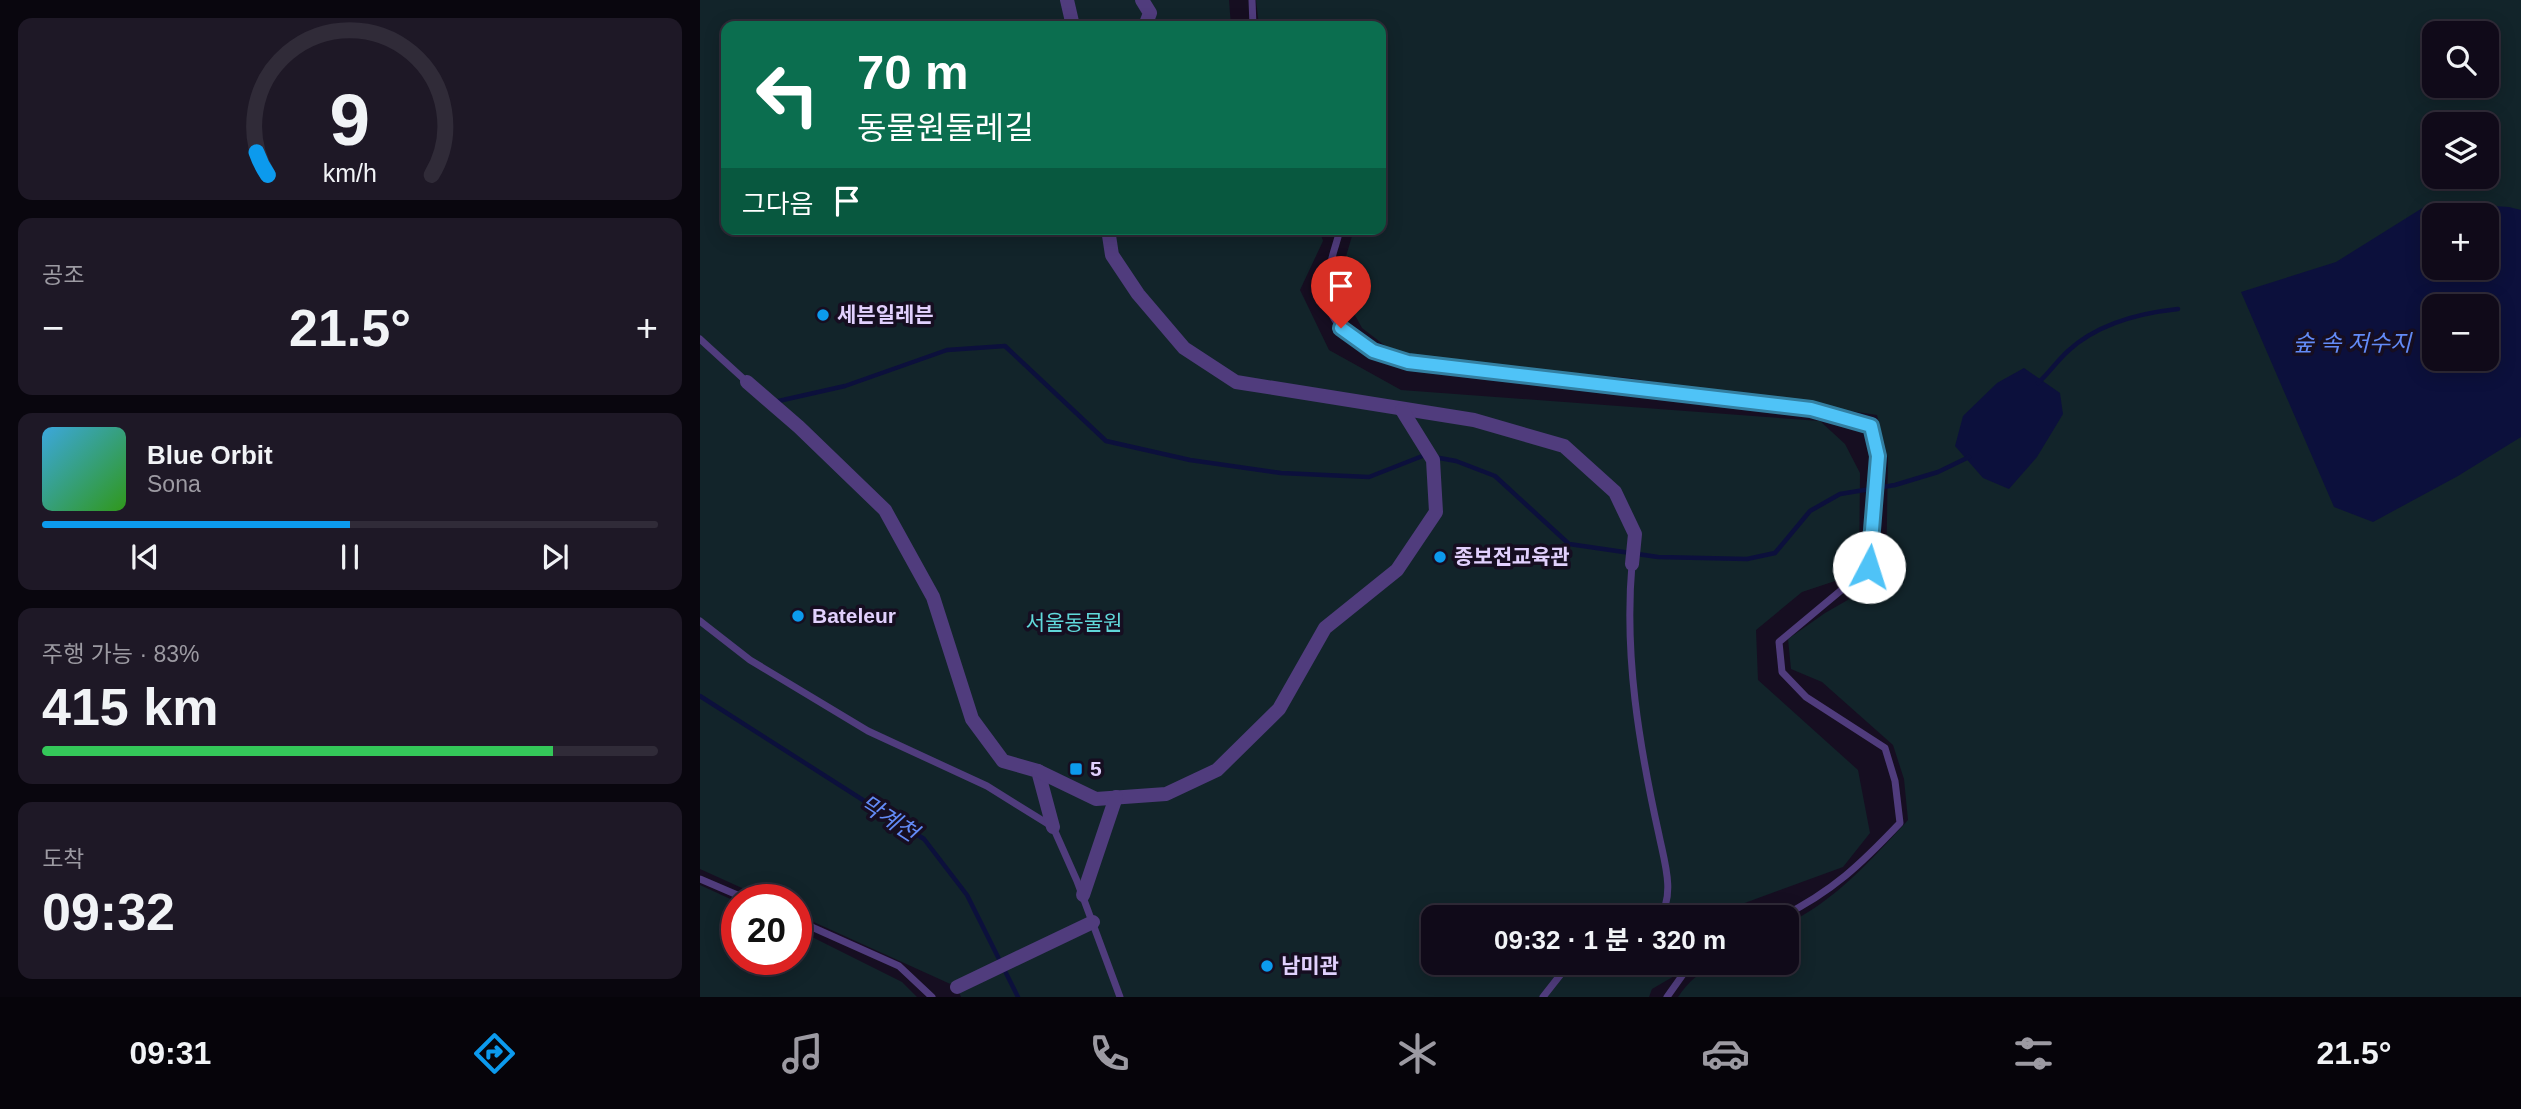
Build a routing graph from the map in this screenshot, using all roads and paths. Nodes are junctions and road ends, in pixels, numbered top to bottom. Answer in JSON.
{"nodes":[{"id":1,"x":1067,"y":0,"type":"edge"},
{"id":2,"x":1142,"y":0,"type":"edge"},
{"id":3,"x":1252,"y":0,"type":"edge"},
{"id":4,"x":1072,"y":21,"type":"edge"},
{"id":5,"x":1147,"y":21,"type":"edge"},
{"id":6,"x":1253,"y":21,"type":"edge"},
{"id":7,"x":1109,"y":235,"type":"edge"},
{"id":8,"x":1338,"y":235,"type":"edge"},
{"id":9,"x":700,"y":339,"type":"edge"},
{"id":10,"x":747,"y":382,"type":"joint"},
{"id":11,"x":1402,"y":410,"type":"junction"},
{"id":12,"x":1632,"y":564,"type":"joint"},
{"id":13,"x":700,"y":621,"type":"edge"},
{"id":14,"x":1038,"y":771,"type":"junction"},
{"id":15,"x":1116,"y":797,"type":"junction"},
{"id":16,"x":1053,"y":827,"type":"junction"},
{"id":17,"x":700,"y":879,"type":"edge"},
{"id":18,"x":721,"y":888,"type":"edge"},
{"id":19,"x":1083,"y":895,"type":"junction"},
{"id":20,"x":1667,"y":905,"type":"edge"},
{"id":21,"x":1799,"y":908,"type":"edge"},
{"id":22,"x":1093,"y":922,"type":"junction"},
{"id":23,"x":812,"y":927,"type":"edge"},
{"id":24,"x":1560,"y":975,"type":"edge"},
{"id":25,"x":1683,"y":975,"type":"edge"},
{"id":26,"x":957,"y":987,"type":"dead end"},
{"id":27,"x":932,"y":997,"type":"edge"},
{"id":28,"x":1121,"y":997,"type":"edge"},
{"id":29,"x":1543,"y":997,"type":"edge"},
{"id":30,"x":1667,"y":997,"type":"edge"}],
"edges":[{"from":1,"to":4,"type":"street"},
{"from":2,"to":5,"type":"street"},
{"from":3,"to":6,"type":"lane"},
{"from":7,"to":11,"type":"street"},
{"from":8,"to":21,"type":"lane"},
{"from":9,"to":10,"type":"lane"},
{"from":10,"to":14,"type":"street"},
{"from":11,"to":12,"type":"street"},
{"from":11,"to":15,"type":"street"},
{"from":12,"to":20,"type":"lane"},
{"from":13,"to":16,"type":"lane"},
{"from":14,"to":15,"type":"street"},
{"from":14,"to":16,"type":"street"},
{"from":15,"to":19,"type":"street"},
{"from":16,"to":19,"type":"lane"},
{"from":17,"to":18,"type":"lane"},
{"from":19,"to":22,"type":"lane"},
{"from":22,"to":26,"type":"street"},
{"from":22,"to":28,"type":"lane"},
{"from":23,"to":27,"type":"lane"},
{"from":24,"to":29,"type":"lane"},
{"from":25,"to":30,"type":"lane"}]}
